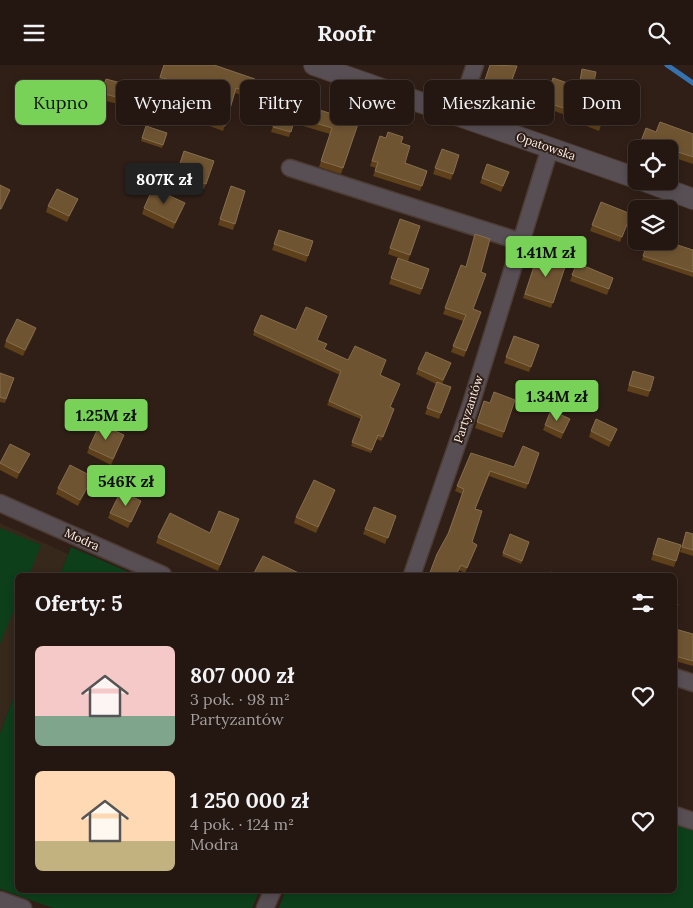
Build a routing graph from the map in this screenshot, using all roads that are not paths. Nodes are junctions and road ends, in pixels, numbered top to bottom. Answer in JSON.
{"nodes":[{"id":1,"x":314,"y":65,"type":"edge"},
{"id":2,"x":475,"y":65,"type":"edge"},
{"id":3,"x":470,"y":80,"type":"edge"},
{"id":4,"x":424,"y":103,"type":"edge"},
{"id":5,"x":487,"y":125,"type":"edge"},
{"id":6,"x":550,"y":147,"type":"junction"},
{"id":7,"x":290,"y":168,"type":"dead end"},
{"id":8,"x":628,"y":176,"type":"edge"},
{"id":9,"x":668,"y":190,"type":"edge"},
{"id":10,"x":693,"y":199,"type":"edge"},
{"id":11,"x":522,"y":242,"type":"junction"},
{"id":12,"x":0,"y":503,"type":"edge"},
{"id":13,"x":158,"y":573,"type":"edge"},
{"id":14,"x":413,"y":573,"type":"edge"},
{"id":15,"x":677,"y":678,"type":"edge"},
{"id":16,"x":693,"y":683,"type":"edge"},
{"id":17,"x":677,"y":816,"type":"edge"},
{"id":18,"x":693,"y":821,"type":"edge"},
{"id":19,"x":272,"y":893,"type":"edge"},
{"id":20,"x":0,"y":900,"type":"edge"},
{"id":21,"x":23,"y":908,"type":"edge"},
{"id":22,"x":265,"y":908,"type":"edge"}],
"edges":[{"from":1,"to":4,"type":"street","name":"Opatowska"},
{"from":2,"to":3,"type":"street"},
{"from":5,"to":6,"type":"street","name":"Opatowska"},
{"from":6,"to":8,"type":"street","name":"Opatowska"},
{"from":6,"to":11,"type":"street","name":"Partyzantów"},
{"from":7,"to":11,"type":"street"},
{"from":9,"to":10,"type":"street"},
{"from":11,"to":14,"type":"street","name":"Partyzantów"},
{"from":12,"to":13,"type":"street","name":"Modra"},
{"from":15,"to":16,"type":"street"},
{"from":17,"to":18,"type":"street"},
{"from":19,"to":22,"type":"street"},
{"from":20,"to":21,"type":"street"}]}
